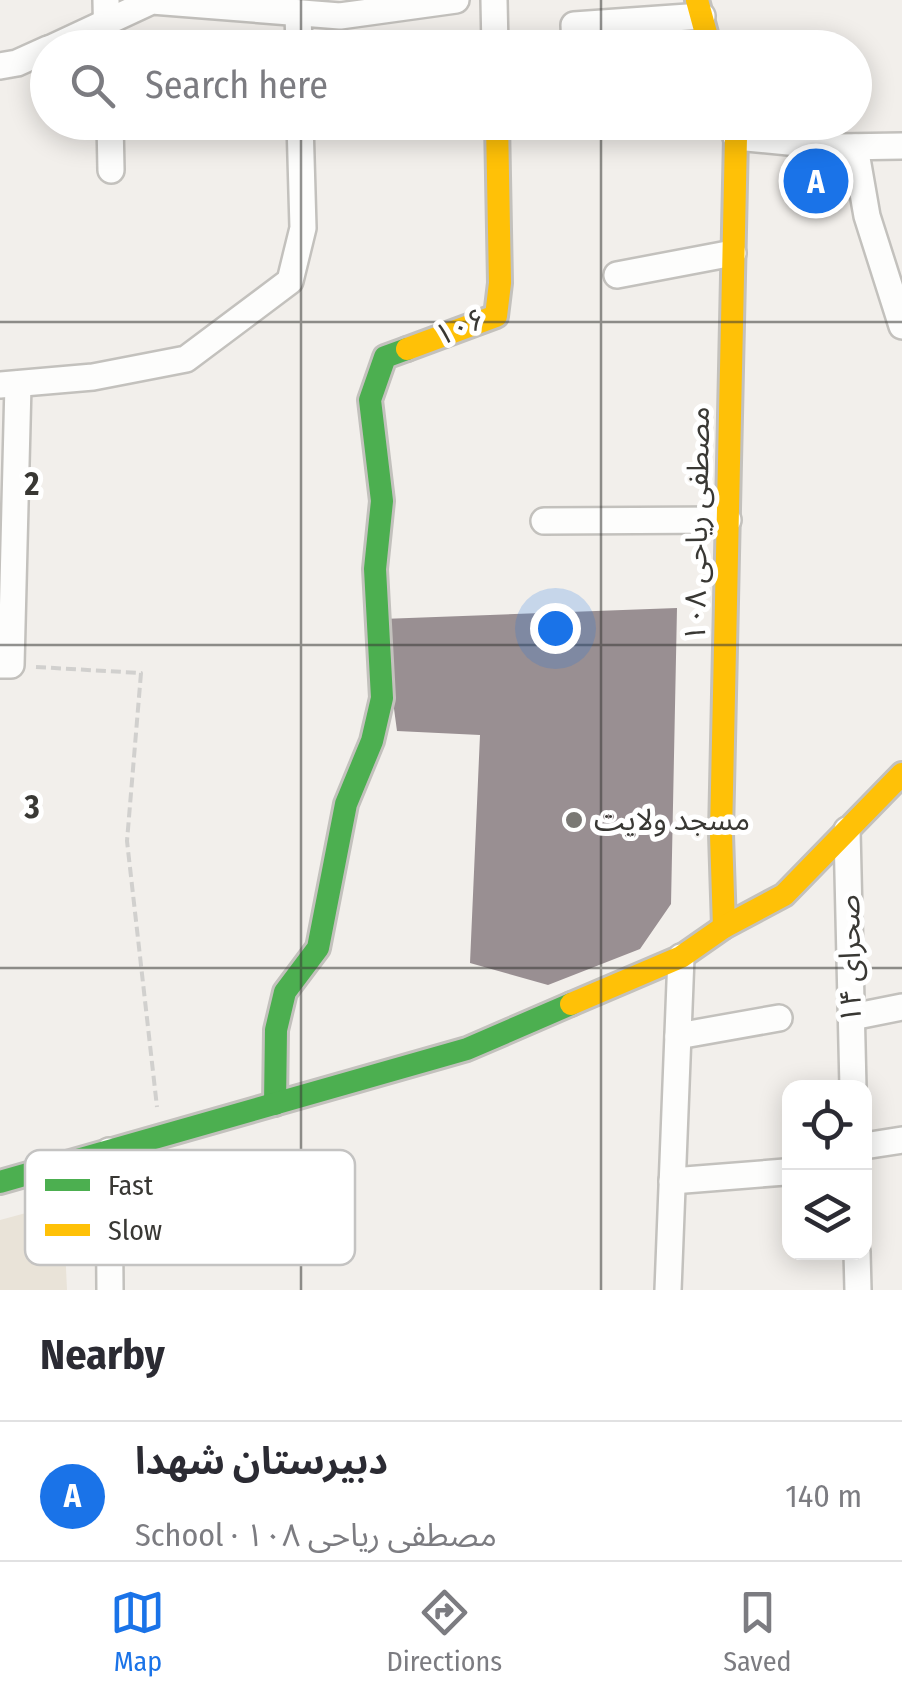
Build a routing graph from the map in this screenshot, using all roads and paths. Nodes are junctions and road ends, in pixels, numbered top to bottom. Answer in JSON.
{"nodes":[{"id":1,"x":456,"y":0,"type":"edge"},
{"id":2,"x":494,"y":0,"type":"edge"},
{"id":3,"x":699,"y":8,"type":"edge"},
{"id":4,"x":298,"y":13,"type":"junction"},
{"id":5,"x":106,"y":23,"type":"edge"},
{"id":6,"x":298,"y":30,"type":"edge"},
{"id":7,"x":495,"y":30,"type":"edge"},
{"id":8,"x":574,"y":30,"type":"edge"},
{"id":9,"x":30,"y":57,"type":"edge"},
{"id":10,"x":0,"y":66,"type":"edge"},
{"id":11,"x":111,"y":140,"type":"edge"},
{"id":12,"x":301,"y":140,"type":"edge"},
{"id":13,"x":497,"y":140,"type":"edge"},
{"id":14,"x":734,"y":140,"type":"edge"},
{"id":15,"x":805,"y":140,"type":"edge"},
{"id":16,"x":902,"y":146,"type":"edge"},
{"id":17,"x":855,"y":147,"type":"junction"},
{"id":18,"x":112,"y":170,"type":"dead end"},
{"id":19,"x":734,"y":254,"type":"junction"},
{"id":20,"x":616,"y":275,"type":"dead end"},
{"id":21,"x":902,"y":326,"type":"edge"},
{"id":22,"x":9,"y":384,"type":"edge"},
{"id":23,"x":728,"y":520,"type":"junction"},
{"id":24,"x":544,"y":521,"type":"dead end"},
{"id":25,"x":6,"y":665,"type":"edge"},
{"id":26,"x":902,"y":774,"type":"edge"},
{"id":27,"x":847,"y":830,"type":"junction"},
{"id":28,"x":724,"y":927,"type":"junction"},
{"id":29,"x":680,"y":957,"type":"junction"},
{"id":30,"x":902,"y":1007,"type":"edge"},
{"id":31,"x":852,"y":1017,"type":"junction"},
{"id":32,"x":779,"y":1018,"type":"dead end"},
{"id":33,"x":678,"y":1036,"type":"junction"},
{"id":34,"x":854,"y":1080,"type":"edge"},
{"id":35,"x":274,"y":1104,"type":"junction"},
{"id":36,"x":160,"y":1136,"type":"junction"},
{"id":37,"x":902,"y":1140,"type":"edge"},
{"id":38,"x":872,"y":1145,"type":"edge"},
{"id":39,"x":112,"y":1150,"type":"edge"},
{"id":40,"x":782,"y":1172,"type":"edge"},
{"id":41,"x":25,"y":1175,"type":"edge"},
{"id":42,"x":672,"y":1181,"type":"junction"},
{"id":43,"x":0,"y":1182,"type":"edge"},
{"id":44,"x":857,"y":1260,"type":"edge"},
{"id":45,"x":110,"y":1265,"type":"edge"},
{"id":46,"x":110,"y":1290,"type":"edge"},
{"id":47,"x":668,"y":1290,"type":"edge"},
{"id":48,"x":858,"y":1290,"type":"edge"}],
"edges":[{"from":1,"to":4,"type":"street"},
{"from":2,"to":7,"type":"street"},
{"from":3,"to":8,"type":"street"},
{"from":4,"to":5,"type":"street"},
{"from":4,"to":6,"type":"street"},
{"from":9,"to":10,"type":"street"},
{"from":11,"to":18,"type":"street"},
{"from":12,"to":22,"type":"street"},
{"from":13,"to":35,"type":"street","name":"۱۰۶"},
{"from":14,"to":19,"type":"street","name":"مصطفی ریاحی ۱۰۸"},
{"from":15,"to":17,"type":"street"},
{"from":16,"to":17,"type":"street"},
{"from":17,"to":21,"type":"street"},
{"from":19,"to":20,"type":"street"},
{"from":19,"to":23,"type":"street","name":"مصطفی ریاحی ۱۰۸"},
{"from":22,"to":25,"type":"street"},
{"from":23,"to":24,"type":"street"},
{"from":23,"to":28,"type":"street","name":"مصطفی ریاحی ۱۰۸"},
{"from":25,"to":36,"type":"path"},
{"from":26,"to":27,"type":"street"},
{"from":27,"to":28,"type":"street"},
{"from":27,"to":31,"type":"street","name":"صحرای ۱۴"},
{"from":28,"to":29,"type":"street"},
{"from":29,"to":33,"type":"street"},
{"from":29,"to":35,"type":"street"},
{"from":30,"to":31,"type":"street"},
{"from":31,"to":34,"type":"street","name":"صحرای ۱۴"},
{"from":32,"to":33,"type":"street"},
{"from":33,"to":42,"type":"street"},
{"from":35,"to":36,"type":"street"},
{"from":36,"to":39,"type":"street"},
{"from":37,"to":38,"type":"street"},
{"from":40,"to":42,"type":"street"},
{"from":41,"to":43,"type":"street"},
{"from":42,"to":47,"type":"street"},
{"from":44,"to":48,"type":"street"},
{"from":45,"to":46,"type":"street"}]}
